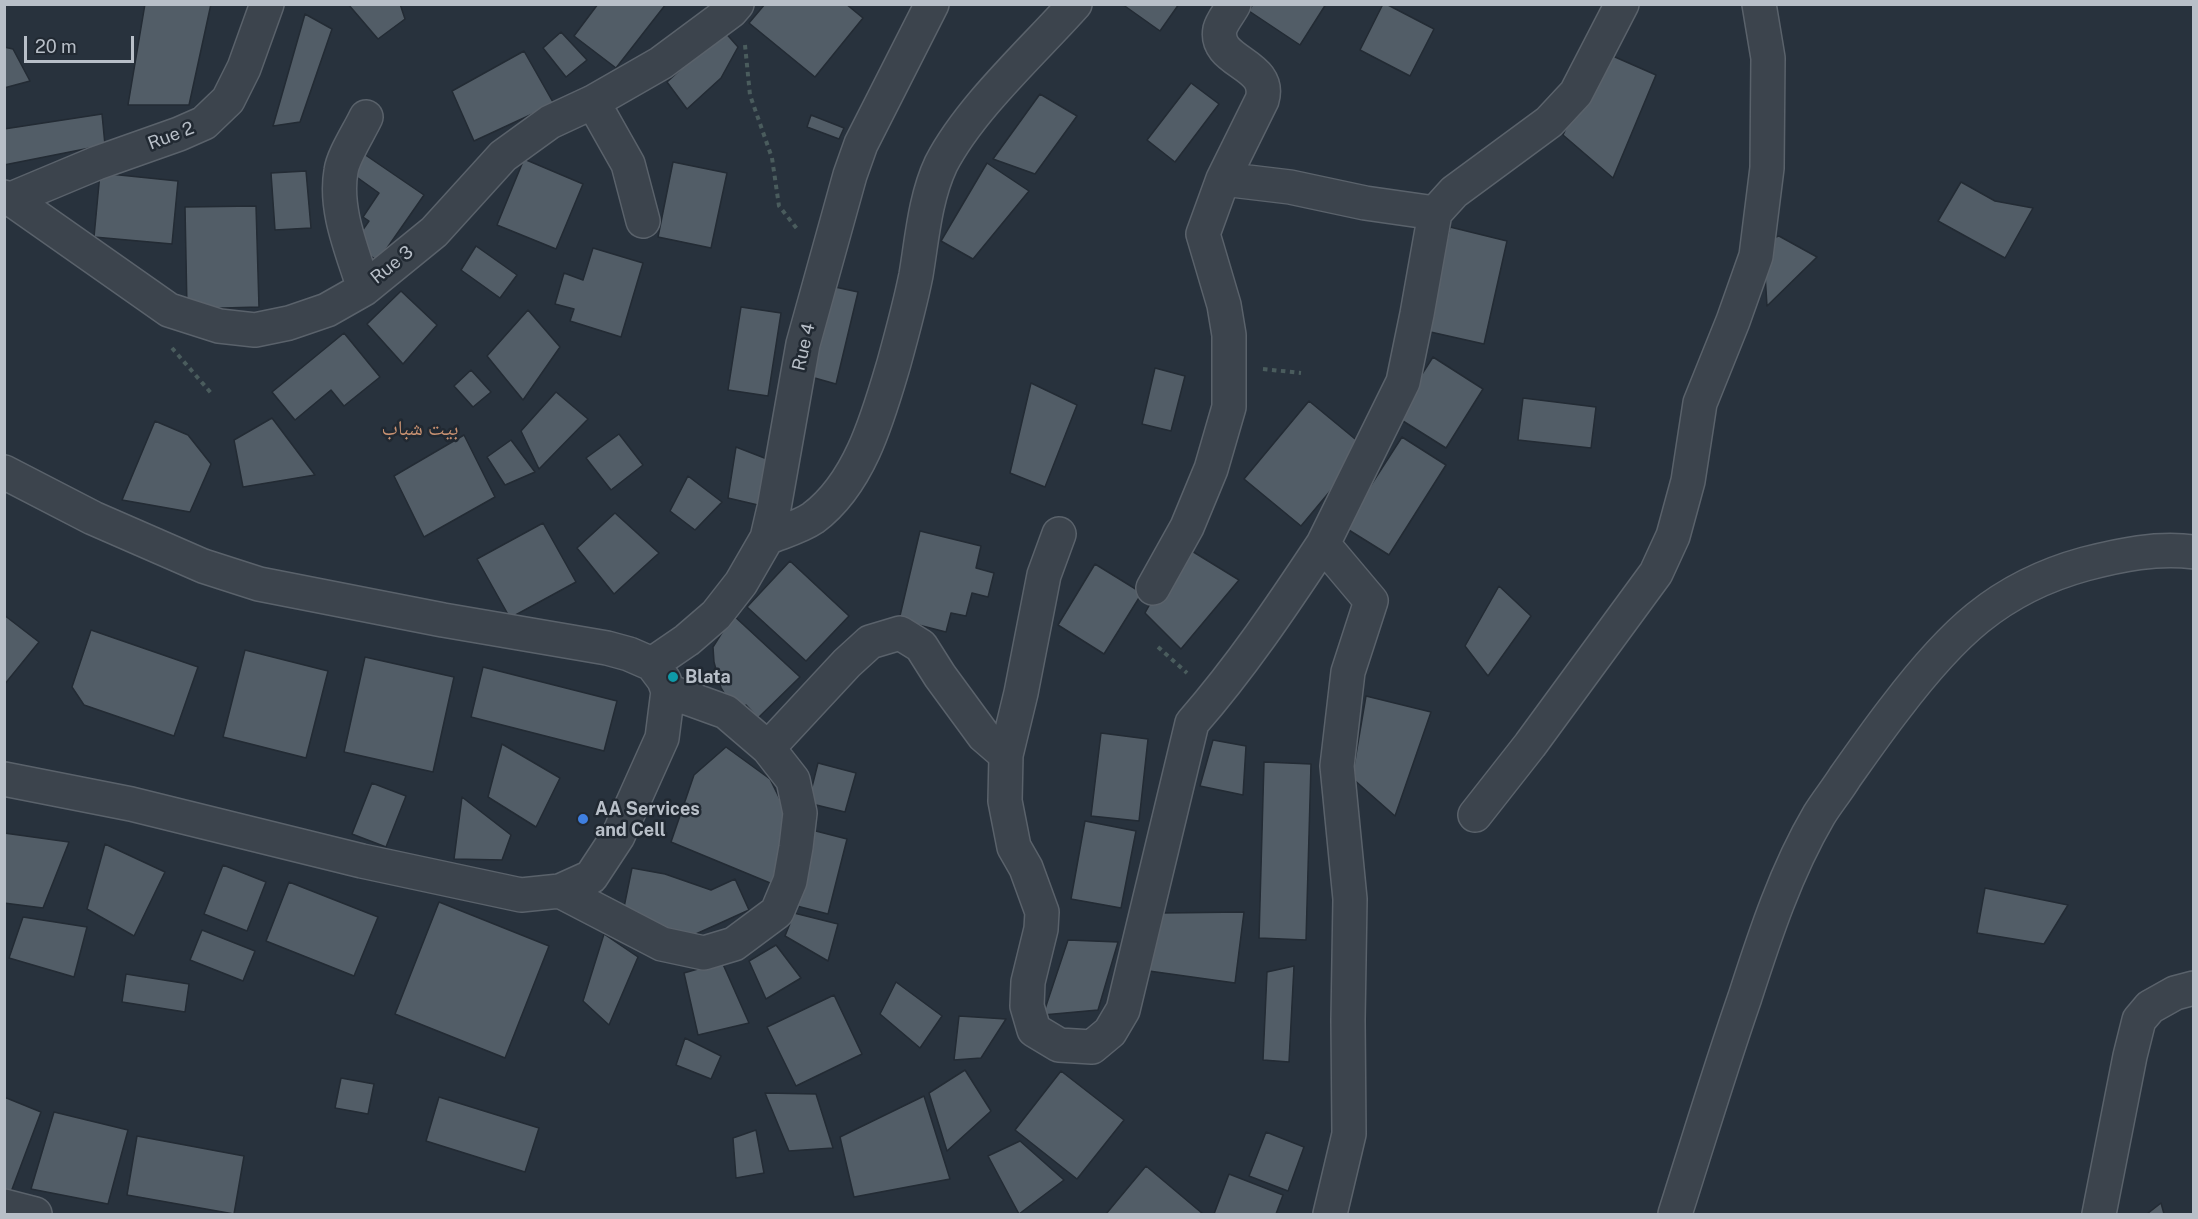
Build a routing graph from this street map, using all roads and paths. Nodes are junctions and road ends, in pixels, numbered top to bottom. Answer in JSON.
{"nodes":[{"id":1,"x":267,"y":4,"type":"edge"},
{"id":2,"x":737,"y":4,"type":"edge"},
{"id":3,"x":932,"y":4,"type":"edge"},
{"id":4,"x":1075,"y":4,"type":"edge"},
{"id":5,"x":1234,"y":4,"type":"edge"},
{"id":6,"x":1622,"y":4,"type":"edge"},
{"id":7,"x":1759,"y":4,"type":"edge"},
{"id":8,"x":746,"y":62,"type":"dead end"},
{"id":9,"x":592,"y":102,"type":"junction"},
{"id":10,"x":366,"y":117,"type":"dead end"},
{"id":11,"x":1223,"y":179,"type":"junction"},
{"id":12,"x":8,"y":198,"type":"edge"},
{"id":13,"x":1435,"y":213,"type":"junction"},
{"id":14,"x":643,"y":220,"type":"dead end"},
{"id":15,"x":801,"y":237,"type":"dead end"},
{"id":16,"x":364,"y":289,"type":"junction"},
{"id":17,"x":4,"y":472,"type":"edge"},
{"id":18,"x":1059,"y":534,"type":"dead end"},
{"id":19,"x":767,"y":538,"type":"junction"},
{"id":20,"x":1323,"y":544,"type":"junction"},
{"id":21,"x":2193,"y":552,"type":"edge"},
{"id":22,"x":1154,"y":588,"type":"dead end"},
{"id":23,"x":660,"y":677,"type":"junction"},
{"id":24,"x":768,"y":748,"type":"junction"},
{"id":25,"x":1006,"y":755,"type":"junction"},
{"id":26,"x":4,"y":779,"type":"edge"},
{"id":27,"x":1475,"y":815,"type":"dead end"},
{"id":28,"x":560,"y":891,"type":"junction"},
{"id":29,"x":2193,"y":988,"type":"edge"},
{"id":30,"x":4,"y":1206,"type":"edge"},
{"id":31,"x":35,"y":1215,"type":"edge"},
{"id":32,"x":1330,"y":1215,"type":"edge"},
{"id":33,"x":1675,"y":1215,"type":"edge"},
{"id":34,"x":2099,"y":1215,"type":"edge"}],
"edges":[{"from":1,"to":12,"type":"street","name":"Rue 2"},
{"from":2,"to":9,"type":"street","name":"Rue 3"},
{"from":3,"to":19,"type":"street","name":"Rue 4"},
{"from":4,"to":19,"type":"street"},
{"from":5,"to":11,"type":"street"},
{"from":6,"to":13,"type":"street"},
{"from":7,"to":27,"type":"street"},
{"from":8,"to":15,"type":"path"},
{"from":9,"to":14,"type":"street"},
{"from":9,"to":16,"type":"street","name":"Rue 3"},
{"from":10,"to":16,"type":"street"},
{"from":11,"to":13,"type":"street"},
{"from":11,"to":22,"type":"street"},
{"from":12,"to":16,"type":"street","name":"Rue 3"},
{"from":13,"to":20,"type":"street"},
{"from":17,"to":23,"type":"street"},
{"from":18,"to":25,"type":"street"},
{"from":19,"to":23,"type":"street","name":"Rue 4"},
{"from":20,"to":25,"type":"street"},
{"from":20,"to":32,"type":"street"},
{"from":21,"to":33,"type":"street"},
{"from":23,"to":24,"type":"street"},
{"from":23,"to":28,"type":"street"},
{"from":24,"to":25,"type":"street"},
{"from":24,"to":28,"type":"street"},
{"from":26,"to":28,"type":"street"},
{"from":29,"to":34,"type":"street"},
{"from":30,"to":31,"type":"street"}]}
